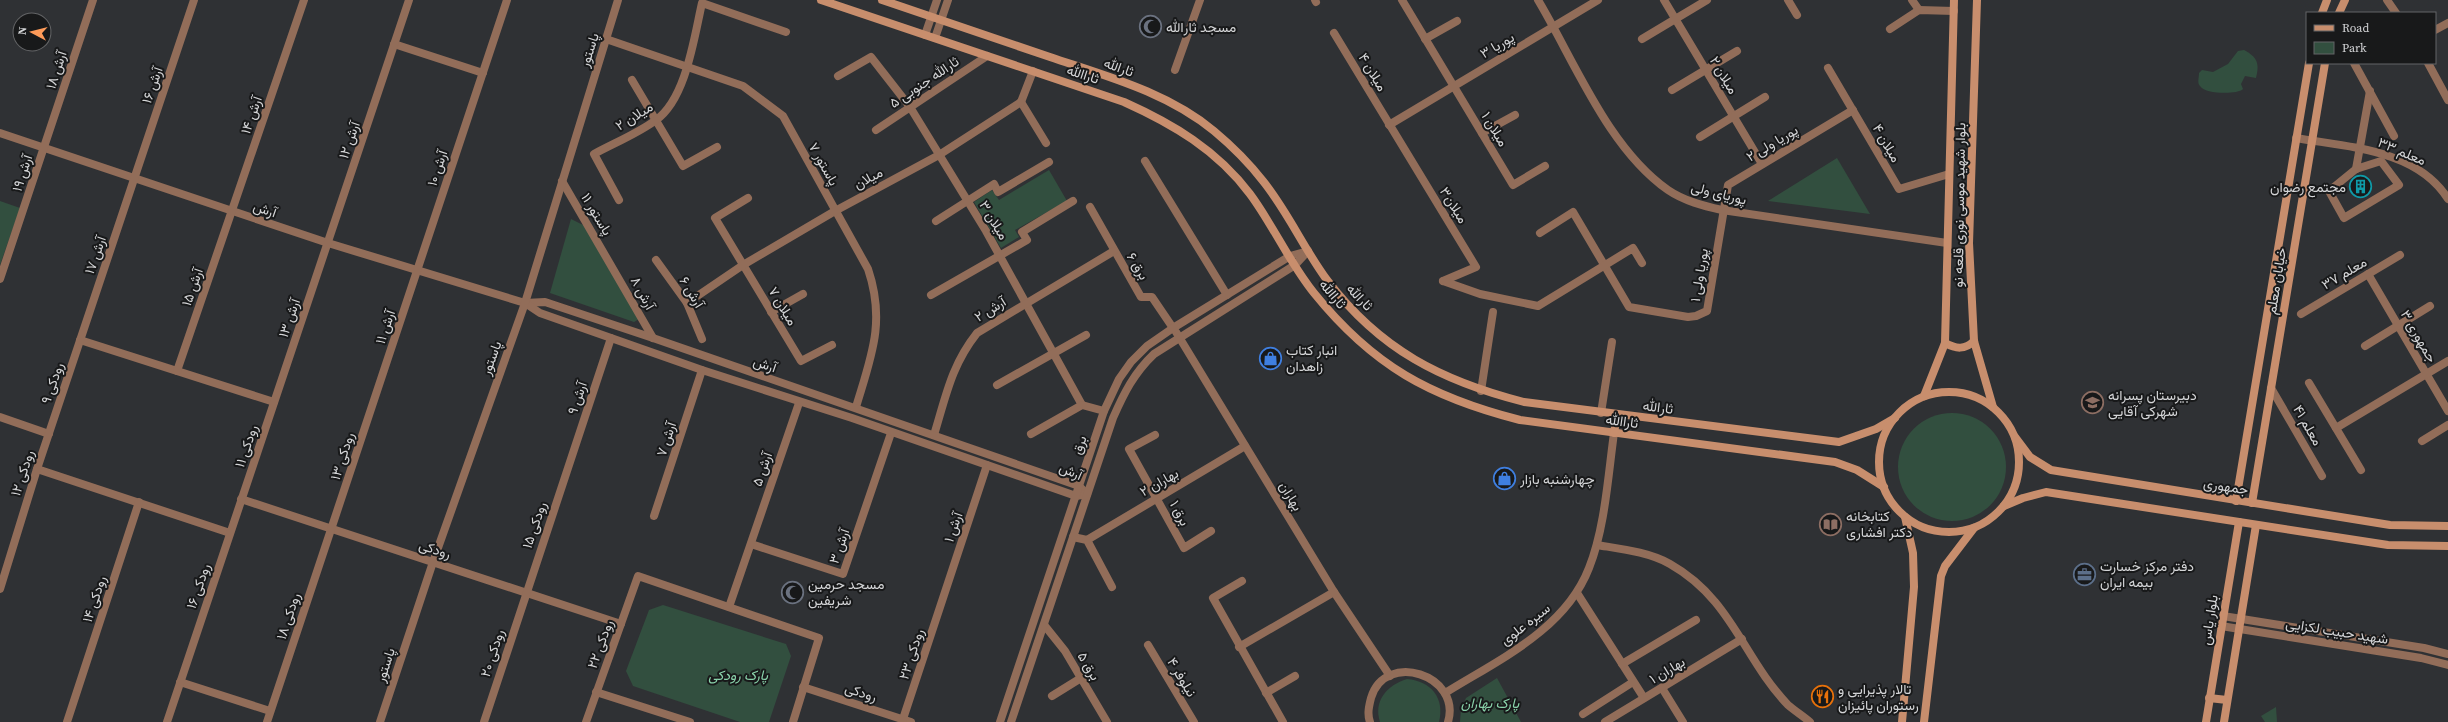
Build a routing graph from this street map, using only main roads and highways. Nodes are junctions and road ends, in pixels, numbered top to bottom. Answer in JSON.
{"nodes":[{"id":1,"x":821,"y":0,"type":"edge"},
{"id":2,"x":882,"y":0,"type":"edge"},
{"id":3,"x":1954,"y":0,"type":"edge"},
{"id":4,"x":1977,"y":0,"type":"edge"},
{"id":5,"x":2327,"y":0,"type":"edge"},
{"id":6,"x":2345,"y":0,"type":"edge"},
{"id":7,"x":2322,"y":12,"type":"edge"},
{"id":8,"x":2340,"y":12,"type":"edge"},
{"id":9,"x":2308,"y":64,"type":"edge"},
{"id":10,"x":2325,"y":64,"type":"edge"},
{"id":11,"x":1974,"y":341,"type":"junction"},
{"id":12,"x":1945,"y":343,"type":"junction"},
{"id":13,"x":1924,"y":396,"type":"junction"},
{"id":14,"x":1993,"y":407,"type":"junction"},
{"id":15,"x":1617,"y":415,"type":"junction"},
{"id":16,"x":1895,"y":418,"type":"junction"},
{"id":17,"x":1614,"y":433,"type":"junction"},
{"id":18,"x":2015,"y":437,"type":"junction"},
{"id":19,"x":1884,"y":487,"type":"junction"},
{"id":20,"x":2236,"y":500,"type":"junction"},
{"id":21,"x":2252,"y":503,"type":"junction"},
{"id":22,"x":2004,"y":506,"type":"junction"},
{"id":23,"x":1905,"y":517,"type":"junction"},
{"id":24,"x":2238,"y":522,"type":"junction"},
{"id":25,"x":2256,"y":525,"type":"junction"},
{"id":26,"x":2448,"y":526,"type":"edge"},
{"id":27,"x":1974,"y":528,"type":"junction"},
{"id":28,"x":2448,"y":546,"type":"edge"},
{"id":29,"x":2209,"y":698,"type":"junction"},
{"id":30,"x":2227,"y":700,"type":"junction"},
{"id":31,"x":1902,"y":722,"type":"edge"},
{"id":32,"x":1924,"y":722,"type":"edge"},
{"id":33,"x":2206,"y":722,"type":"edge"},
{"id":34,"x":2224,"y":722,"type":"edge"}],
"edges":[{"from":1,"to":17,"type":"main road","name":"ثاراالله"},
{"from":2,"to":15,"type":"main road","name":"ثارالله"},
{"from":3,"to":12,"type":"main road","name":"بلوار شهید موسی نوری قلعه نو"},
{"from":4,"to":11,"type":"main road","name":"بلوار شهید موسی نوری قلعه نو"},
{"from":5,"to":7,"type":"main road"},
{"from":6,"to":8,"type":"main road"},
{"from":9,"to":20,"type":"main road","name":"خیابان معلم"},
{"from":10,"to":21,"type":"main road","name":"خیابان معلم"},
{"from":11,"to":12,"type":"main road"},
{"from":11,"to":14,"type":"main road","name":"بلوار شهید موسی نوری قلعه نو"},
{"from":12,"to":13,"type":"main road","name":"بلوار شهید موسی نوری قلعه نو"},
{"from":13,"to":14,"type":"main road"},
{"from":13,"to":16,"type":"main road"},
{"from":14,"to":18,"type":"main road"},
{"from":15,"to":16,"type":"main road","name":"ثارالله"},
{"from":15,"to":17,"type":"main road"},
{"from":16,"to":19,"type":"main road"},
{"from":17,"to":19,"type":"main road","name":"ثاراالله"},
{"from":18,"to":20,"type":"main road","name":"جمهوری"},
{"from":18,"to":22,"type":"main road"},
{"from":19,"to":23,"type":"main road"},
{"from":20,"to":21,"type":"main road","name":"جمهوری"},
{"from":21,"to":26,"type":"main road","name":"جمهوری"},
{"from":22,"to":24,"type":"main road"},
{"from":22,"to":27,"type":"main road"},
{"from":23,"to":27,"type":"main road"},
{"from":23,"to":31,"type":"main road"},
{"from":24,"to":25,"type":"main road"},
{"from":24,"to":29,"type":"main road","name":"بلوار یاس"},
{"from":25,"to":28,"type":"main road"},
{"from":25,"to":30,"type":"main road"},
{"from":27,"to":32,"type":"main road"},
{"from":29,"to":30,"type":"main road"},
{"from":29,"to":33,"type":"main road","name":"بلوار یاس"},
{"from":30,"to":34,"type":"main road"}]}
